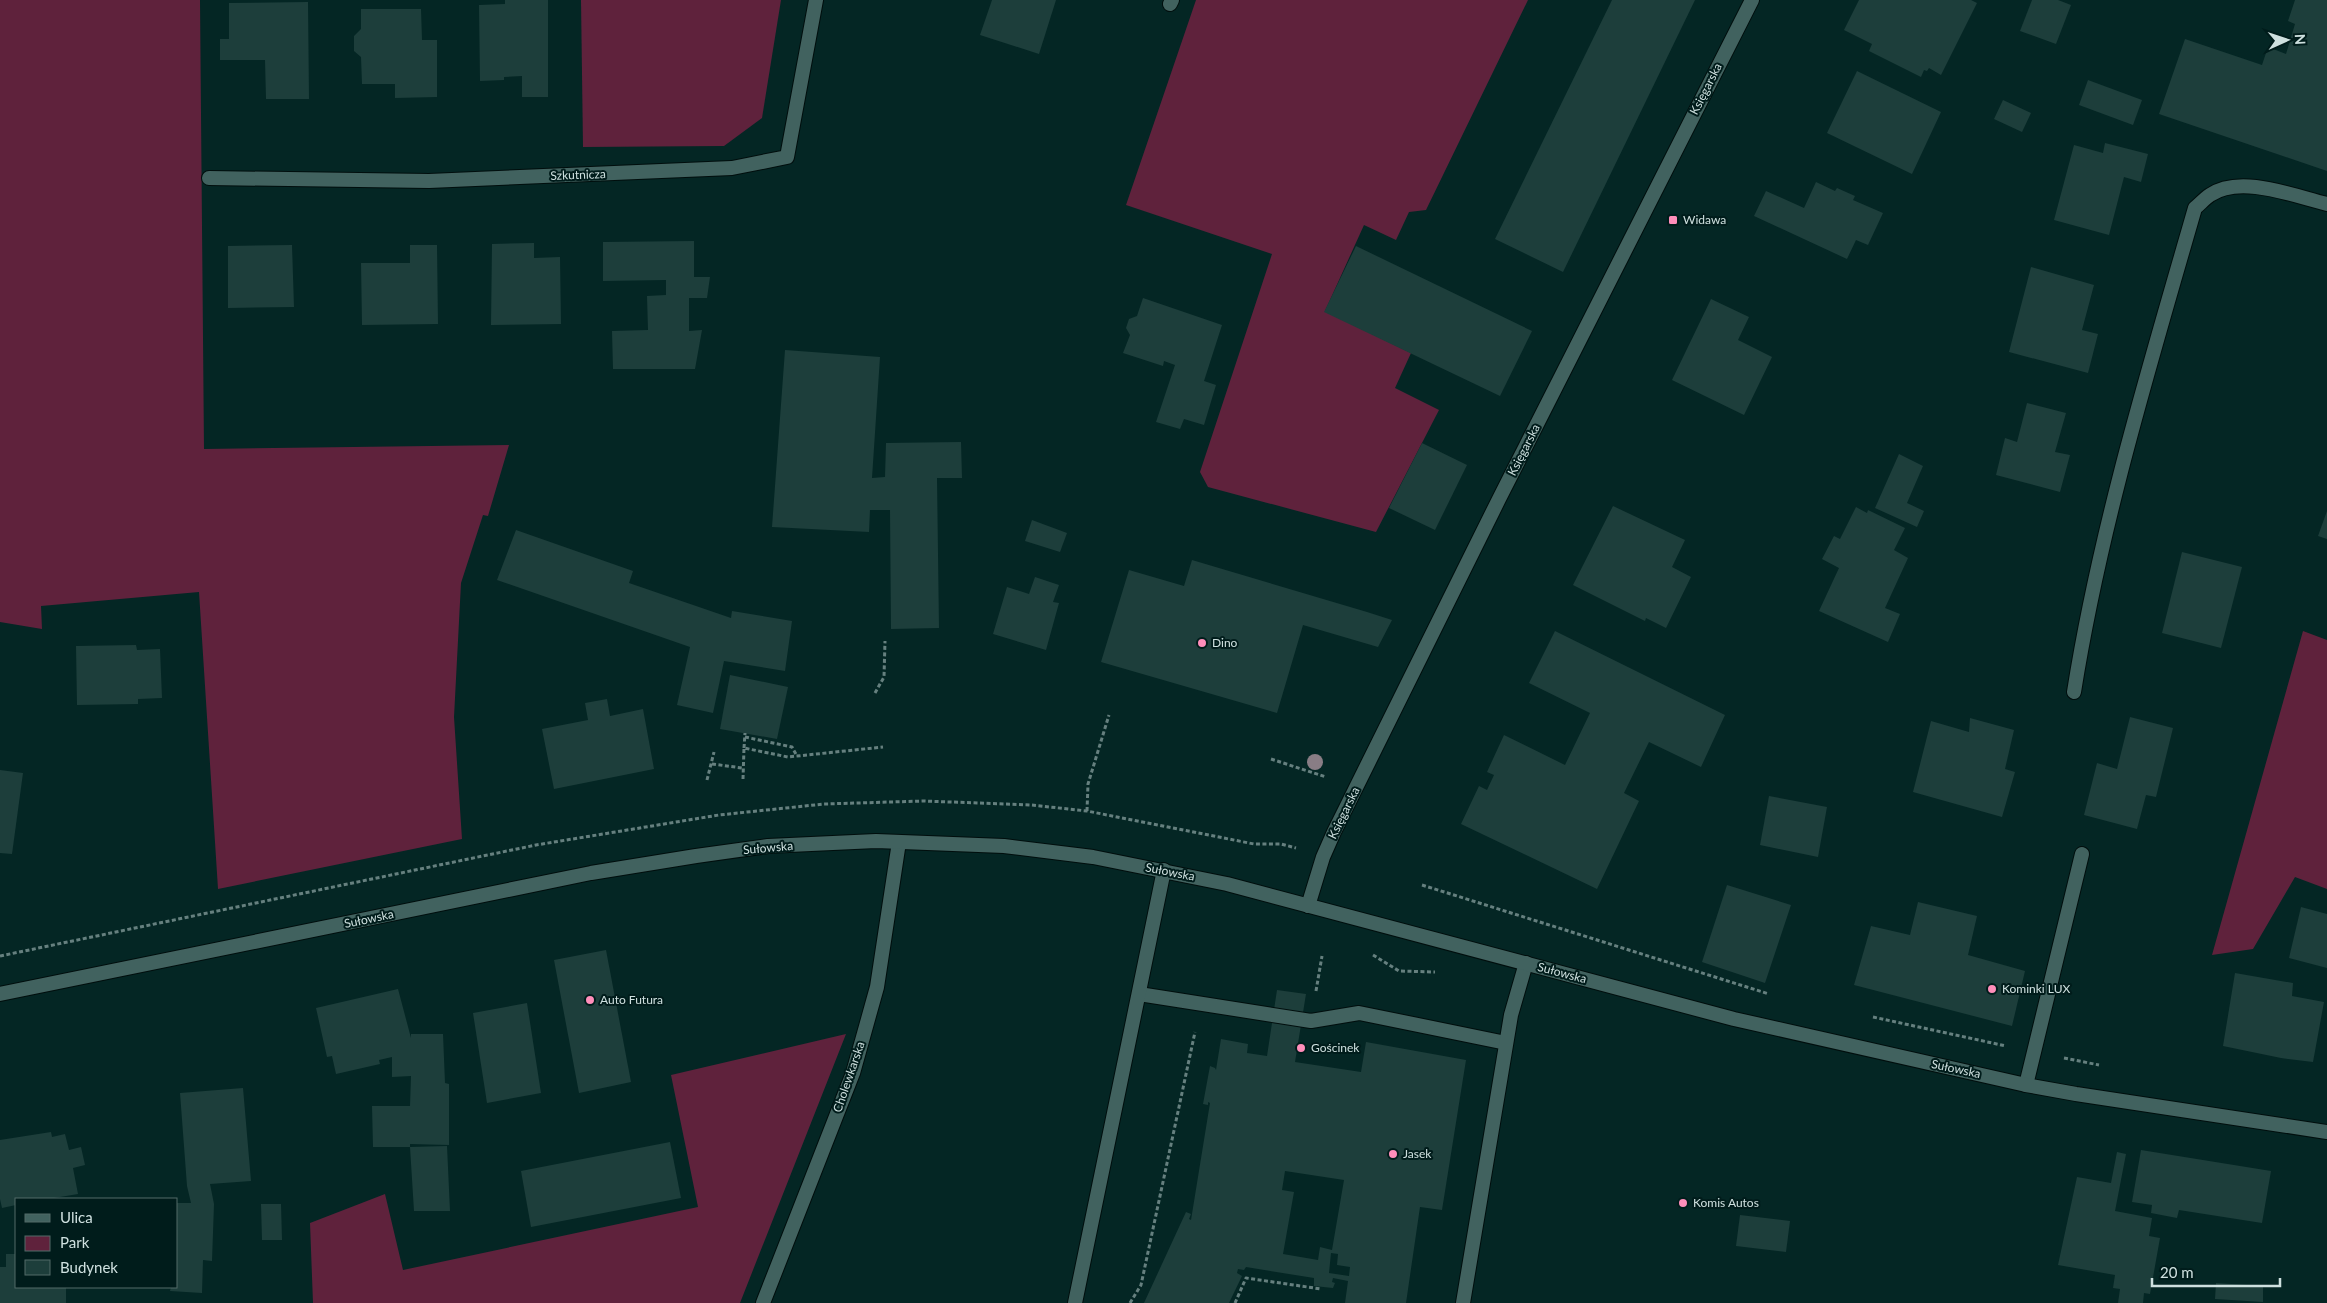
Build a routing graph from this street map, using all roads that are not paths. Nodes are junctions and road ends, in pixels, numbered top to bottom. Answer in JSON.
{"nodes":[{"id":1,"x":816,"y":0,"type":"edge"},
{"id":2,"x":1752,"y":0,"type":"edge"},
{"id":3,"x":209,"y":178,"type":"dead end"},
{"id":4,"x":2327,"y":204,"type":"edge"},
{"id":5,"x":2074,"y":692,"type":"dead end"},
{"id":6,"x":900,"y":842,"type":"junction"},
{"id":7,"x":2082,"y":854,"type":"dead end"},
{"id":8,"x":1164,"y":870,"type":"junction"},
{"id":9,"x":1308,"y":906,"type":"junction"},
{"id":10,"x":1526,"y":963,"type":"junction"},
{"id":11,"x":0,"y":994,"type":"edge"},
{"id":12,"x":1139,"y":994,"type":"junction"},
{"id":13,"x":1506,"y":1042,"type":"junction"},
{"id":14,"x":2026,"y":1085,"type":"junction"},
{"id":15,"x":2327,"y":1132,"type":"edge"},
{"id":16,"x":763,"y":1303,"type":"edge"},
{"id":17,"x":1074,"y":1303,"type":"edge"},
{"id":18,"x":1463,"y":1303,"type":"edge"}],
"edges":[{"from":1,"to":3,"type":"main road","name":"Szkutnicza"},
{"from":2,"to":9,"type":"main road","name":"Księgarska"},
{"from":4,"to":5,"type":"main road"},
{"from":6,"to":8,"type":"main road","name":"Sułowska"},
{"from":6,"to":11,"type":"main road","name":"Sułowska"},
{"from":6,"to":16,"type":"main road","name":"Cholewkarska"},
{"from":7,"to":14,"type":"main road"},
{"from":8,"to":9,"type":"main road","name":"Sułowska"},
{"from":8,"to":12,"type":"main road"},
{"from":9,"to":10,"type":"main road","name":"Sułowska"},
{"from":10,"to":13,"type":"main road"},
{"from":10,"to":14,"type":"main road","name":"Sułowska"},
{"from":12,"to":13,"type":"main road"},
{"from":12,"to":17,"type":"main road"},
{"from":13,"to":18,"type":"main road"},
{"from":14,"to":15,"type":"main road","name":"Sułowska"}]}
